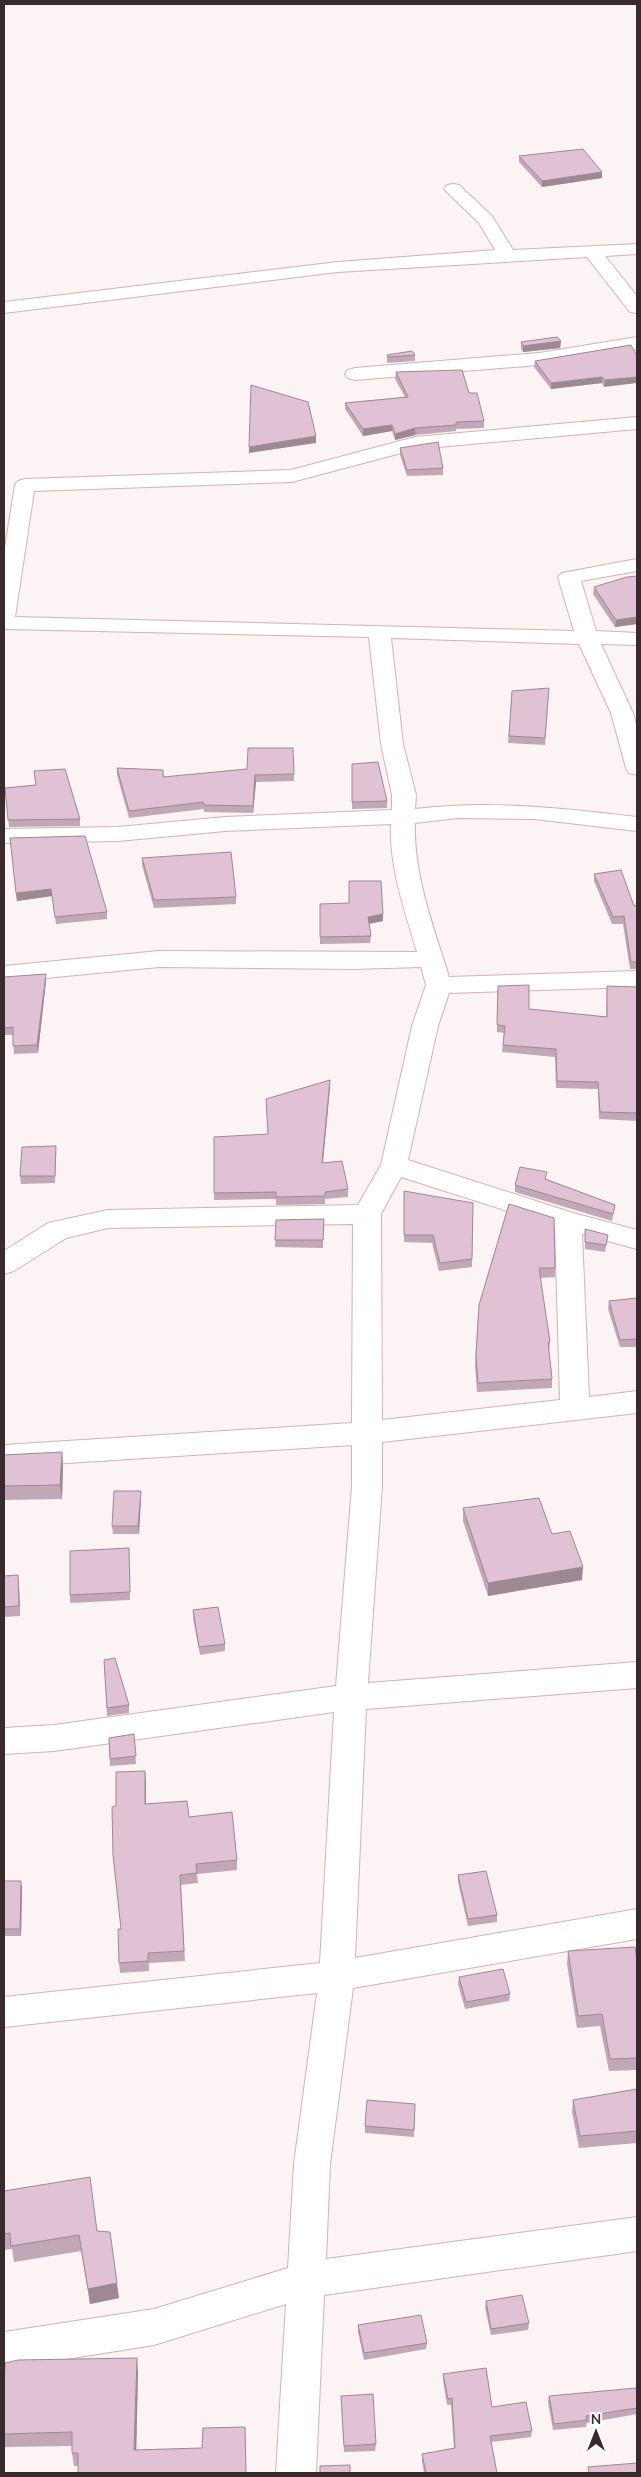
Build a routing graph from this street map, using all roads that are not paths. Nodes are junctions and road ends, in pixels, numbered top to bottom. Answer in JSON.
{"nodes":[{"id":1,"x":453,"y":189,"type":"dead end"},
{"id":2,"x":637,"y":249,"type":"edge"},
{"id":3,"x":592,"y":251,"type":"junction"},
{"id":4,"x":507,"y":255,"type":"junction"},
{"id":5,"x":4,"y":308,"type":"edge"},
{"id":6,"x":637,"y":308,"type":"edge"},
{"id":7,"x":637,"y":343,"type":"edge"},
{"id":8,"x":355,"y":374,"type":"dead end"},
{"id":9,"x":637,"y":423,"type":"edge"},
{"id":10,"x":637,"y":565,"type":"edge"},
{"id":11,"x":4,"y":618,"type":"edge"},
{"id":12,"x":4,"y":623,"type":"edge"},
{"id":13,"x":379,"y":631,"type":"junction"},
{"id":14,"x":587,"y":638,"type":"junction"},
{"id":15,"x":637,"y":639,"type":"edge"},
{"id":16,"x":637,"y":768,"type":"edge"},
{"id":17,"x":402,"y":817,"type":"junction"},
{"id":18,"x":637,"y":824,"type":"edge"},
{"id":19,"x":4,"y":836,"type":"edge"},
{"id":20,"x":431,"y":959,"type":"junction"},
{"id":21,"x":4,"y":974,"type":"edge"},
{"id":22,"x":637,"y":979,"type":"edge"},
{"id":23,"x":439,"y":985,"type":"junction"},
{"id":24,"x":394,"y":1165,"type":"junction"},
{"id":25,"x":367,"y":1214,"type":"junction"},
{"id":26,"x":568,"y":1221,"type":"junction"},
{"id":27,"x":637,"y":1239,"type":"edge"},
{"id":28,"x":4,"y":1264,"type":"edge"},
{"id":29,"x":637,"y":1402,"type":"edge"},
{"id":30,"x":575,"y":1409,"type":"junction"},
{"id":31,"x":367,"y":1433,"type":"junction"},
{"id":32,"x":4,"y":1456,"type":"edge"},
{"id":33,"x":637,"y":1675,"type":"edge"},
{"id":34,"x":351,"y":1697,"type":"junction"},
{"id":35,"x":4,"y":1741,"type":"edge"},
{"id":36,"x":637,"y":1924,"type":"edge"},
{"id":37,"x":338,"y":1976,"type":"junction"},
{"id":38,"x":4,"y":2012,"type":"edge"},
{"id":39,"x":637,"y":2234,"type":"edge"},
{"id":40,"x":306,"y":2280,"type":"junction"},
{"id":41,"x":4,"y":2350,"type":"edge"},
{"id":42,"x":296,"y":2473,"type":"edge"}],
"edges":[{"from":1,"to":4,"type":"street"},
{"from":2,"to":3,"type":"street"},
{"from":3,"to":4,"type":"street"},
{"from":3,"to":6,"type":"street"},
{"from":4,"to":5,"type":"street"},
{"from":7,"to":8,"type":"street"},
{"from":9,"to":11,"type":"street"},
{"from":10,"to":14,"type":"street"},
{"from":12,"to":13,"type":"street"},
{"from":13,"to":14,"type":"street"},
{"from":13,"to":17,"type":"street"},
{"from":14,"to":15,"type":"street"},
{"from":14,"to":16,"type":"street"},
{"from":17,"to":18,"type":"street"},
{"from":17,"to":19,"type":"street"},
{"from":17,"to":20,"type":"street"},
{"from":20,"to":21,"type":"street"},
{"from":20,"to":23,"type":"street"},
{"from":22,"to":23,"type":"street"},
{"from":23,"to":24,"type":"street"},
{"from":24,"to":25,"type":"street"},
{"from":24,"to":26,"type":"street"},
{"from":25,"to":28,"type":"street"},
{"from":25,"to":31,"type":"street"},
{"from":26,"to":27,"type":"street"},
{"from":26,"to":30,"type":"street"},
{"from":29,"to":30,"type":"street"},
{"from":30,"to":31,"type":"street"},
{"from":31,"to":32,"type":"street"},
{"from":31,"to":34,"type":"street"},
{"from":33,"to":34,"type":"street"},
{"from":34,"to":35,"type":"street"},
{"from":34,"to":37,"type":"street"},
{"from":36,"to":37,"type":"street"},
{"from":37,"to":38,"type":"street"},
{"from":37,"to":40,"type":"street"},
{"from":39,"to":40,"type":"street"},
{"from":40,"to":41,"type":"street"},
{"from":40,"to":42,"type":"street"}]}
